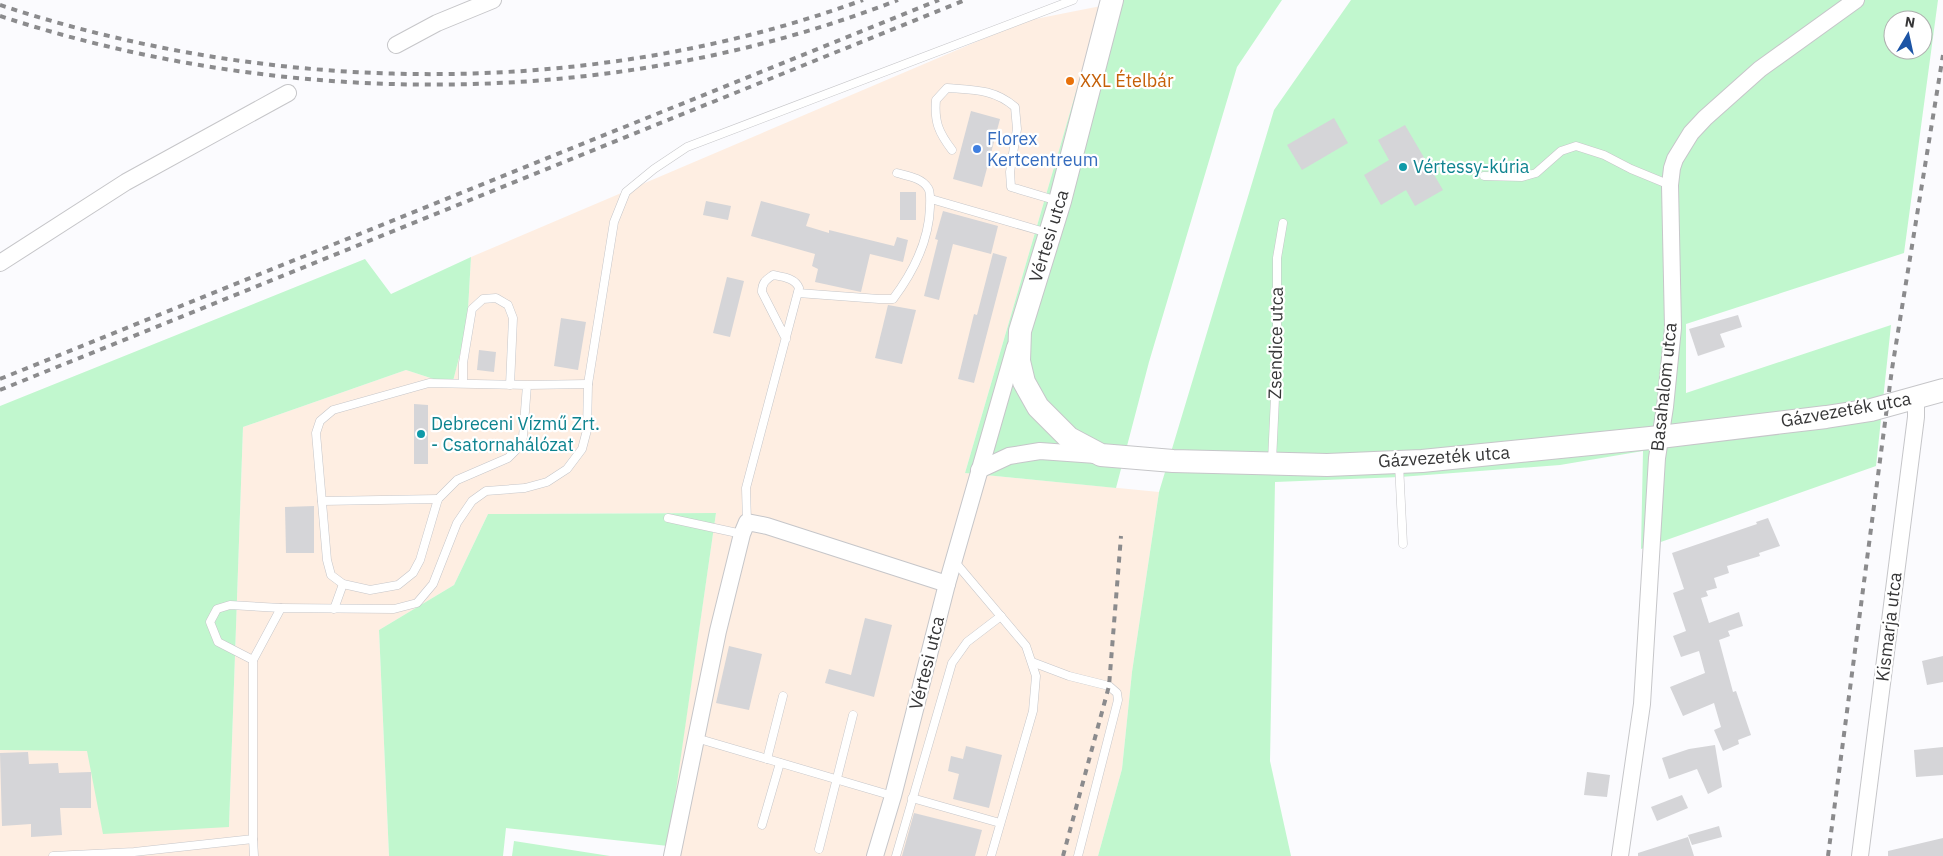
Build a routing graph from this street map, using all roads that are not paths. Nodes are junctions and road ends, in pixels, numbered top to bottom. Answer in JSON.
{"nodes":[{"id":1,"x":494,"y":0,"type":"edge"},
{"id":2,"x":1073,"y":0,"type":"edge"},
{"id":3,"x":1112,"y":0,"type":"edge"},
{"id":4,"x":1856,"y":0,"type":"edge"},
{"id":5,"x":396,"y":45,"type":"dead end"},
{"id":6,"x":288,"y":93,"type":"dead end"},
{"id":7,"x":952,"y":150,"type":"dead end"},
{"id":8,"x":897,"y":173,"type":"dead end"},
{"id":9,"x":1484,"y":176,"type":"dead end"},
{"id":10,"x":1670,"y":185,"type":"junction"},
{"id":11,"x":930,"y":200,"type":"junction"},
{"id":12,"x":1060,"y":201,"type":"junction"},
{"id":13,"x":1283,"y":223,"type":"dead end"},
{"id":14,"x":1050,"y":234,"type":"junction"},
{"id":15,"x":0,"y":263,"type":"edge"},
{"id":16,"x":798,"y":293,"type":"junction"},
{"id":17,"x":1020,"y":331,"type":"junction"},
{"id":18,"x":786,"y":339,"type":"junction"},
{"id":19,"x":463,"y":382,"type":"junction"},
{"id":20,"x":588,"y":384,"type":"junction"},
{"id":21,"x":510,"y":385,"type":"junction"},
{"id":22,"x":527,"y":385,"type":"junction"},
{"id":23,"x":1943,"y":390,"type":"edge"},
{"id":24,"x":1916,"y":398,"type":"junction"},
{"id":25,"x":1660,"y":437,"type":"junction"},
{"id":26,"x":1101,"y":455,"type":"junction"},
{"id":27,"x":1399,"y":462,"type":"junction"},
{"id":28,"x":1272,"y":463,"type":"junction"},
{"id":29,"x":979,"y":470,"type":"junction"},
{"id":30,"x":438,"y":499,"type":"junction"},
{"id":31,"x":322,"y":501,"type":"junction"},
{"id":32,"x":668,"y":518,"type":"dead end"},
{"id":33,"x":744,"y":528,"type":"junction"},
{"id":34,"x":1403,"y":544,"type":"dead end"},
{"id":35,"x":954,"y":560,"type":"junction"},
{"id":36,"x":342,"y":584,"type":"junction"},
{"id":37,"x":947,"y":584,"type":"junction"},
{"id":38,"x":281,"y":608,"type":"junction"},
{"id":39,"x":334,"y":609,"type":"junction"},
{"id":40,"x":1001,"y":616,"type":"junction"},
{"id":41,"x":253,"y":660,"type":"junction"},
{"id":42,"x":1032,"y":662,"type":"junction"},
{"id":43,"x":783,"y":696,"type":"dead end"},
{"id":44,"x":853,"y":715,"type":"dead end"},
{"id":45,"x":696,"y":738,"type":"junction"},
{"id":46,"x":767,"y":759,"type":"junction"},
{"id":47,"x":780,"y":763,"type":"junction"},
{"id":48,"x":837,"y":780,"type":"junction"},
{"id":49,"x":893,"y":796,"type":"junction"},
{"id":50,"x":912,"y":798,"type":"junction"},
{"id":51,"x":1000,"y":824,"type":"junction"},
{"id":52,"x":762,"y":825,"type":"dead end"},
{"id":53,"x":254,"y":839,"type":"junction"},
{"id":54,"x":819,"y":849,"type":"dead end"},
{"id":55,"x":53,"y":856,"type":"edge"},
{"id":56,"x":254,"y":856,"type":"edge"},
{"id":57,"x":672,"y":856,"type":"edge"},
{"id":58,"x":876,"y":856,"type":"edge"},
{"id":59,"x":896,"y":856,"type":"edge"},
{"id":60,"x":991,"y":856,"type":"edge"},
{"id":61,"x":1078,"y":856,"type":"edge"},
{"id":62,"x":1620,"y":856,"type":"edge"},
{"id":63,"x":1860,"y":856,"type":"edge"}],
"edges":[{"from":1,"to":5,"type":"street"},
{"from":2,"to":20,"type":"lane"},
{"from":3,"to":12,"type":"street","name":"Vértesi utca"},
{"from":4,"to":10,"type":"street","name":"Basahalom utca"},
{"from":6,"to":15,"type":"street"},
{"from":7,"to":12,"type":"lane"},
{"from":8,"to":11,"type":"lane"},
{"from":9,"to":10,"type":"lane"},
{"from":10,"to":25,"type":"street","name":"Basahalom utca"},
{"from":11,"to":14,"type":"lane"},
{"from":11,"to":16,"type":"lane"},
{"from":12,"to":14,"type":"street","name":"Vértesi utca"},
{"from":13,"to":28,"type":"lane","name":"Zsendice utca"},
{"from":14,"to":17,"type":"street","name":"Vértesi utca"},
{"from":16,"to":18,"type":"lane"},
{"from":16,"to":18,"type":"lane"},
{"from":17,"to":26,"type":"street","name":"Gázvezeték utca"},
{"from":17,"to":29,"type":"street","name":"Vértesi utca"},
{"from":18,"to":33,"type":"lane"},
{"from":19,"to":21,"type":"lane"},
{"from":19,"to":21,"type":"lane"},
{"from":19,"to":31,"type":"lane"},
{"from":20,"to":22,"type":"lane"},
{"from":20,"to":39,"type":"lane"},
{"from":21,"to":22,"type":"lane"},
{"from":22,"to":30,"type":"lane"},
{"from":23,"to":24,"type":"street","name":"Gázvezeték utca"},
{"from":24,"to":25,"type":"street","name":"Gázvezeték utca"},
{"from":24,"to":63,"type":"street","name":"Kismarja utca"},
{"from":25,"to":27,"type":"street","name":"Gázvezeték utca"},
{"from":25,"to":62,"type":"street","name":"Basahalom utca"},
{"from":26,"to":28,"type":"street","name":"Gázvezeték utca"},
{"from":26,"to":29,"type":"street"},
{"from":27,"to":28,"type":"street","name":"Gázvezeték utca"},
{"from":27,"to":34,"type":"lane"},
{"from":29,"to":35,"type":"street","name":"Vértesi utca"},
{"from":30,"to":31,"type":"lane"},
{"from":30,"to":36,"type":"lane"},
{"from":31,"to":36,"type":"lane"},
{"from":32,"to":33,"type":"lane"},
{"from":33,"to":37,"type":"street"},
{"from":33,"to":45,"type":"street"},
{"from":35,"to":37,"type":"street","name":"Vértesi utca"},
{"from":35,"to":40,"type":"lane"},
{"from":36,"to":39,"type":"lane"},
{"from":37,"to":49,"type":"street","name":"Vértesi utca"},
{"from":38,"to":39,"type":"lane"},
{"from":38,"to":41,"type":"lane"},
{"from":38,"to":41,"type":"lane"},
{"from":40,"to":42,"type":"lane"},
{"from":40,"to":50,"type":"lane"},
{"from":41,"to":53,"type":"lane"},
{"from":42,"to":51,"type":"lane"},
{"from":42,"to":61,"type":"lane"},
{"from":43,"to":46,"type":"lane"},
{"from":44,"to":48,"type":"lane"},
{"from":45,"to":46,"type":"lane"},
{"from":45,"to":57,"type":"street"},
{"from":46,"to":47,"type":"lane"},
{"from":47,"to":48,"type":"lane"},
{"from":47,"to":52,"type":"lane"},
{"from":48,"to":49,"type":"lane"},
{"from":48,"to":54,"type":"lane"},
{"from":49,"to":58,"type":"street","name":"Vértesi utca"},
{"from":50,"to":51,"type":"lane"},
{"from":50,"to":59,"type":"lane"},
{"from":51,"to":60,"type":"lane"},
{"from":53,"to":55,"type":"lane"},
{"from":53,"to":56,"type":"lane"}]}
